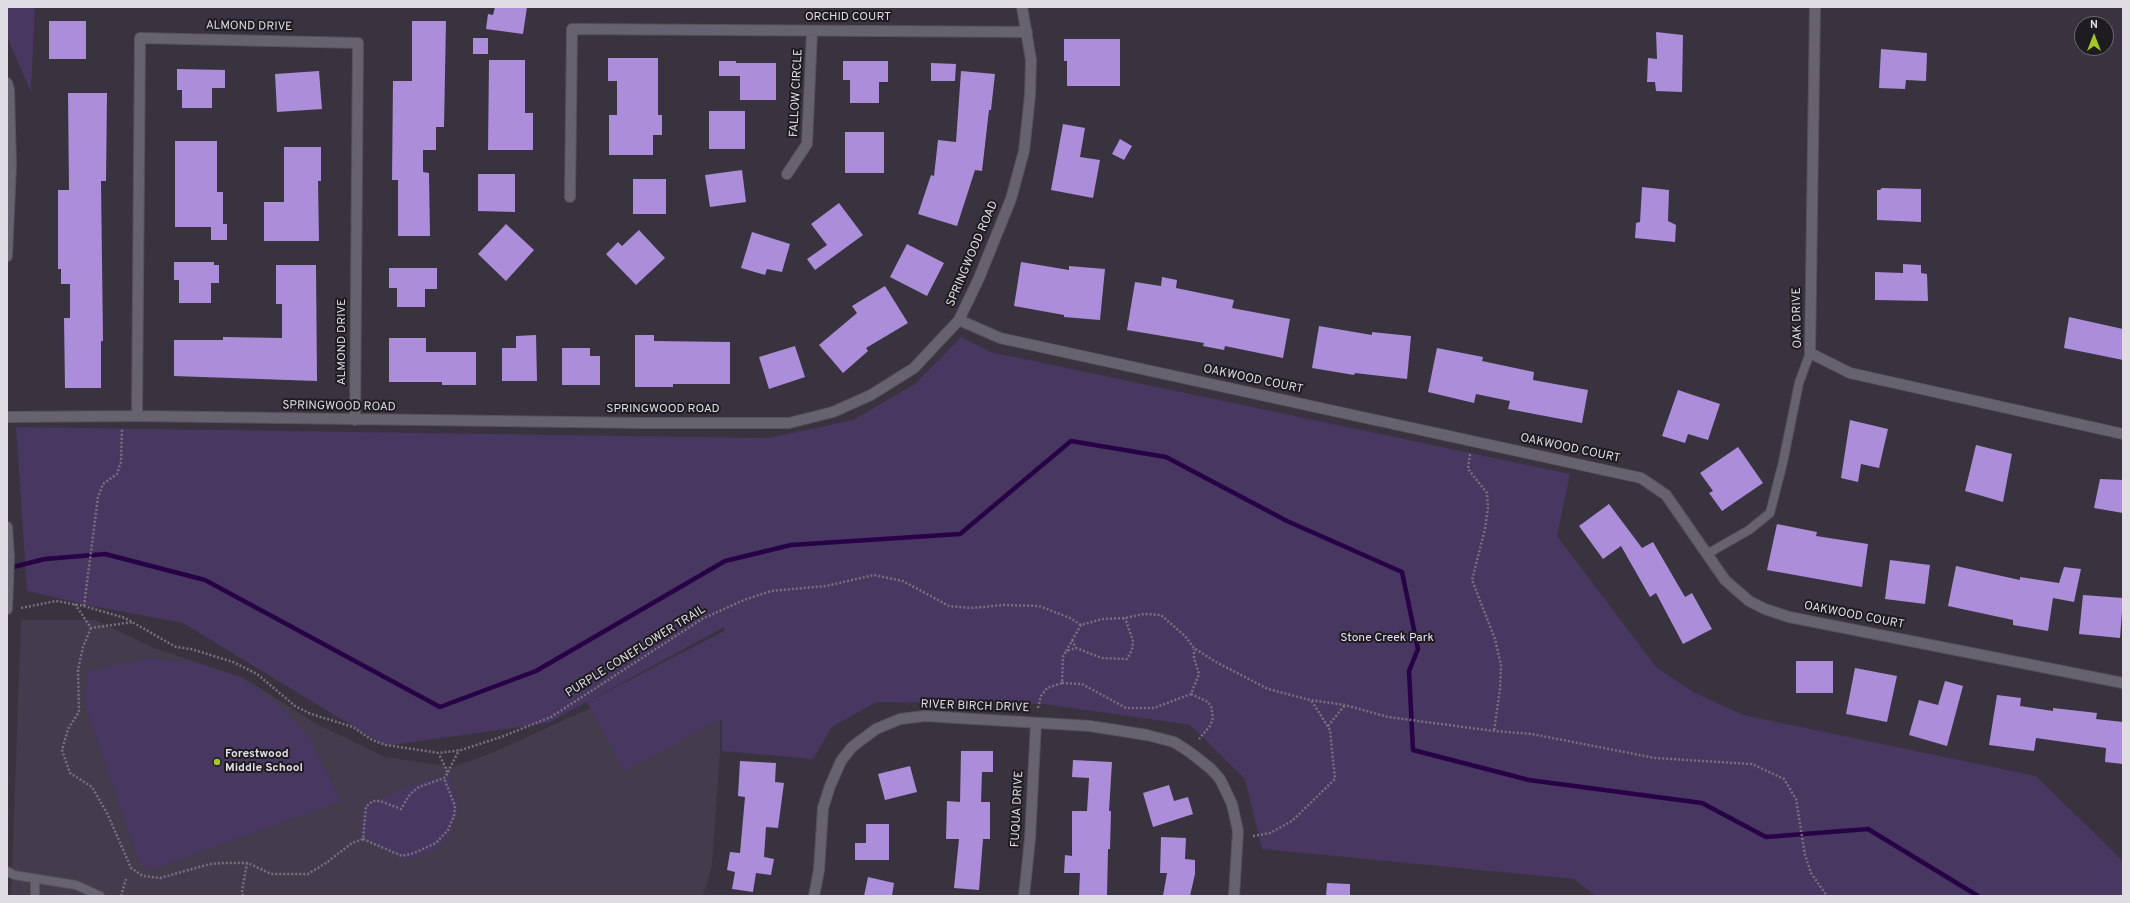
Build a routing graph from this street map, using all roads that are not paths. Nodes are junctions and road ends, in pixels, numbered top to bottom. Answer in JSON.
{"nodes":[{"id":1,"x":1022,"y":7,"type":"edge"},
{"id":2,"x":1815,"y":7,"type":"edge"},
{"id":3,"x":812,"y":31,"type":"junction"},
{"id":4,"x":1027,"y":32,"type":"junction"},
{"id":5,"x":7,"y":83,"type":"edge"},
{"id":6,"x":787,"y":174,"type":"dead end"},
{"id":7,"x":570,"y":197,"type":"dead end"},
{"id":8,"x":7,"y":256,"type":"edge"},
{"id":9,"x":959,"y":320,"type":"junction"},
{"id":10,"x":1810,"y":353,"type":"junction"},
{"id":11,"x":137,"y":416,"type":"junction"},
{"id":12,"x":7,"y":417,"type":"edge"},
{"id":13,"x":355,"y":420,"type":"junction"},
{"id":14,"x":2123,"y":434,"type":"edge"},
{"id":15,"x":7,"y":527,"type":"edge"},
{"id":16,"x":1707,"y":554,"type":"junction"},
{"id":17,"x":7,"y":609,"type":"edge"},
{"id":18,"x":2123,"y":683,"type":"edge"},
{"id":19,"x":1036,"y":723,"type":"junction"},
{"id":20,"x":7,"y":871,"type":"edge"},
{"id":21,"x":35,"y":879,"type":"junction"},
{"id":22,"x":34,"y":896,"type":"edge"},
{"id":23,"x":100,"y":896,"type":"edge"},
{"id":24,"x":814,"y":896,"type":"edge"},
{"id":25,"x":1024,"y":896,"type":"edge"},
{"id":26,"x":1234,"y":896,"type":"edge"}],
"edges":[{"from":1,"to":4,"type":"street","name":"SPRINGWOOD ROAD"},
{"from":2,"to":10,"type":"street","name":"OAK DRIVE"},
{"from":3,"to":4,"type":"street","name":"ORCHID COURT"},
{"from":3,"to":6,"type":"street","name":"FALLOW CIRCLE"},
{"from":3,"to":7,"type":"street","name":"ORCHID COURT"},
{"from":4,"to":9,"type":"street","name":"SPRINGWOOD ROAD"},
{"from":5,"to":8,"type":"street"},
{"from":9,"to":13,"type":"street","name":"SPRINGWOOD ROAD"},
{"from":9,"to":16,"type":"street","name":"OAKWOOD COURT"},
{"from":10,"to":14,"type":"street","name":"OAK DRIVE"},
{"from":10,"to":16,"type":"lane"},
{"from":11,"to":12,"type":"street","name":"SPRINGWOOD ROAD"},
{"from":11,"to":13,"type":"street","name":"SPRINGWOOD ROAD"},
{"from":11,"to":13,"type":"street","name":"ALMOND DRIVE"},
{"from":15,"to":17,"type":"street"},
{"from":16,"to":18,"type":"street","name":"OAKWOOD COURT"},
{"from":19,"to":24,"type":"street","name":"RIVER BIRCH DRIVE"},
{"from":19,"to":25,"type":"street","name":"FUQUA DRIVE"},
{"from":19,"to":26,"type":"street","name":"RIVER BIRCH DRIVE"},
{"from":20,"to":21,"type":"lane"},
{"from":21,"to":22,"type":"lane"},
{"from":21,"to":23,"type":"lane"}]}
